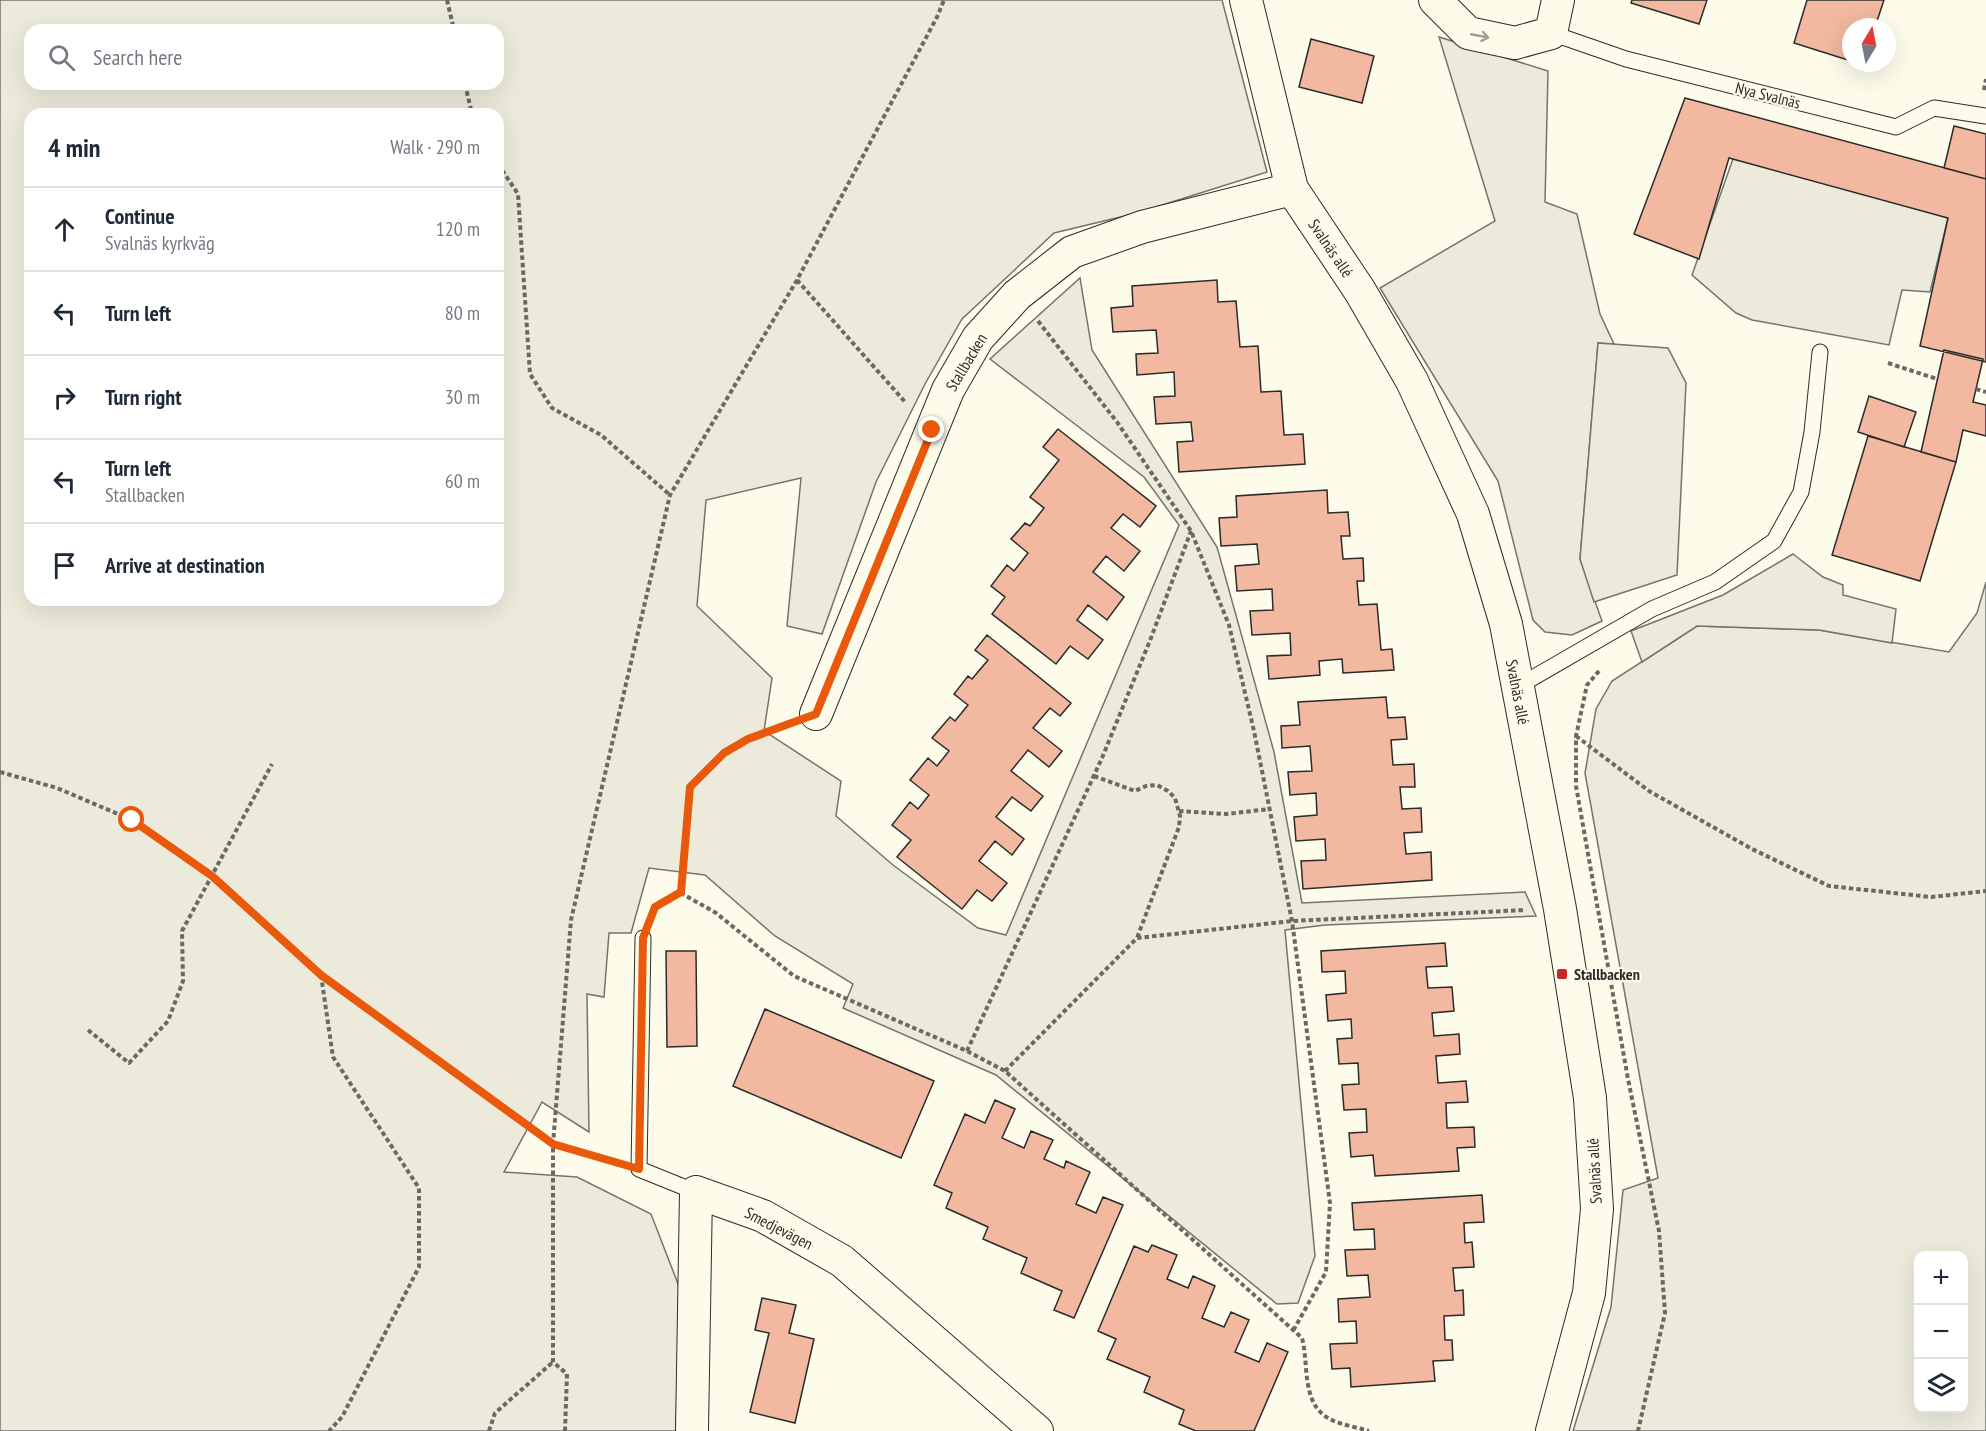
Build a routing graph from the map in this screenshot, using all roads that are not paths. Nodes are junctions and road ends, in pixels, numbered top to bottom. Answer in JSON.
{"nodes":[{"id":1,"x":1246,"y":0,"type":"edge"},
{"id":2,"x":1435,"y":0,"type":"edge"},
{"id":3,"x":1558,"y":0,"type":"edge"},
{"id":4,"x":1551,"y":33,"type":"junction"},
{"id":5,"x":1986,"y":116,"type":"edge"},
{"id":6,"x":1292,"y":189,"type":"junction"},
{"id":7,"x":1820,"y":352,"type":"dead end"},
{"id":8,"x":1517,"y":687,"type":"junction"},
{"id":9,"x":816,"y":714,"type":"road end"},
{"id":10,"x":643,"y":938,"type":"road end"},
{"id":11,"x":696,"y":1192,"type":"junction"},
{"id":12,"x":692,"y":1431,"type":"edge"},
{"id":13,"x":1037,"y":1431,"type":"edge"},
{"id":14,"x":1552,"y":1431,"type":"edge"}],
"edges":[{"from":1,"to":6,"type":"street","name":"Svalnäs allé"},
{"from":2,"to":4,"type":"street","one_way":true},
{"from":3,"to":4,"type":"street"},
{"from":4,"to":5,"type":"lane","name":"Nya Svalnäs"},
{"from":6,"to":8,"type":"street","name":"Svalnäs allé"},
{"from":6,"to":9,"type":"street","name":"Stallbacken"},
{"from":7,"to":8,"type":"lane"},
{"from":8,"to":14,"type":"street","name":"Svalnäs allé"},
{"from":10,"to":11,"type":"lane"},
{"from":11,"to":12,"type":"street"},
{"from":11,"to":13,"type":"street","name":"Smedjevägen"}]}
